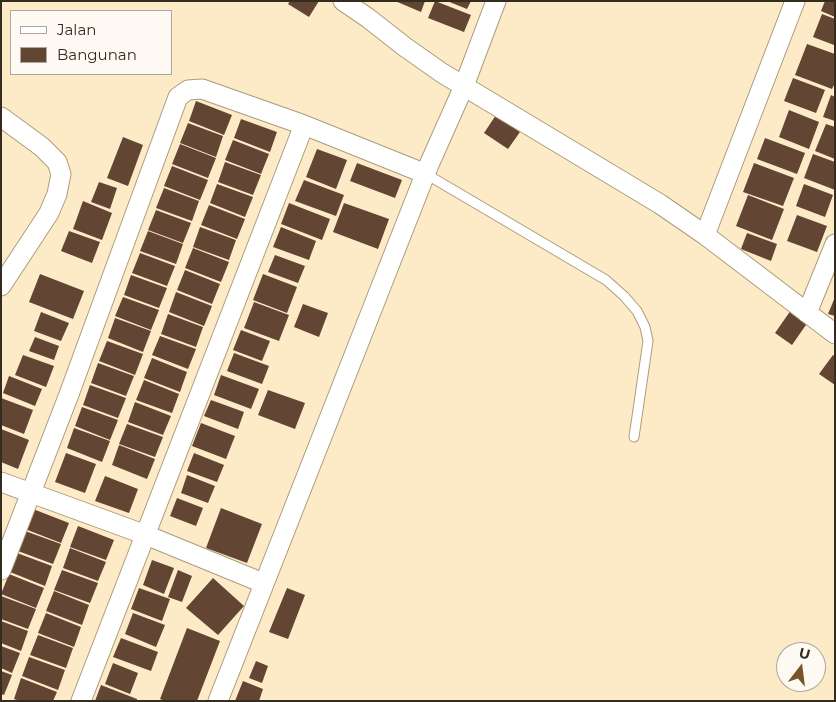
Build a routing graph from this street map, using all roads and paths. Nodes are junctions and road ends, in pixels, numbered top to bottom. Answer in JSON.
{"nodes":[{"id":1,"x":343,"y":1,"type":"edge"},
{"id":2,"x":496,"y":1,"type":"edge"},
{"id":3,"x":795,"y":1,"type":"edge"},
{"id":4,"x":371,"y":10,"type":"edge"},
{"id":5,"x":463,"y":89,"type":"junction"},
{"id":6,"x":1,"y":117,"type":"edge"},
{"id":7,"x":304,"y":125,"type":"junction"},
{"id":8,"x":427,"y":170,"type":"junction"},
{"id":9,"x":705,"y":236,"type":"junction"},
{"id":10,"x":835,"y":244,"type":"edge"},
{"id":11,"x":8,"y":262,"type":"edge"},
{"id":12,"x":1,"y":286,"type":"edge"},
{"id":13,"x":808,"y":313,"type":"junction"},
{"id":14,"x":835,"y":334,"type":"edge"},
{"id":15,"x":634,"y":437,"type":"dead end"},
{"id":16,"x":1,"y":482,"type":"edge"},
{"id":17,"x":31,"y":493,"type":"junction"},
{"id":18,"x":146,"y":535,"type":"junction"},
{"id":19,"x":1,"y":570,"type":"edge"},
{"id":20,"x":263,"y":583,"type":"junction"},
{"id":21,"x":82,"y":701,"type":"edge"},
{"id":22,"x":218,"y":701,"type":"edge"}],
"edges":[{"from":1,"to":4,"type":"street"},
{"from":2,"to":5,"type":"street"},
{"from":3,"to":9,"type":"street"},
{"from":4,"to":5,"type":"street"},
{"from":5,"to":8,"type":"street"},
{"from":5,"to":9,"type":"street"},
{"from":6,"to":11,"type":"street"},
{"from":7,"to":8,"type":"street"},
{"from":7,"to":17,"type":"street"},
{"from":7,"to":18,"type":"street"},
{"from":8,"to":15,"type":"lane"},
{"from":8,"to":20,"type":"street"},
{"from":9,"to":13,"type":"street"},
{"from":10,"to":13,"type":"street"},
{"from":11,"to":12,"type":"street"},
{"from":13,"to":14,"type":"street"},
{"from":16,"to":17,"type":"street"},
{"from":17,"to":18,"type":"street"},
{"from":17,"to":19,"type":"street"},
{"from":18,"to":20,"type":"street"},
{"from":18,"to":21,"type":"street"},
{"from":20,"to":22,"type":"street"}]}
